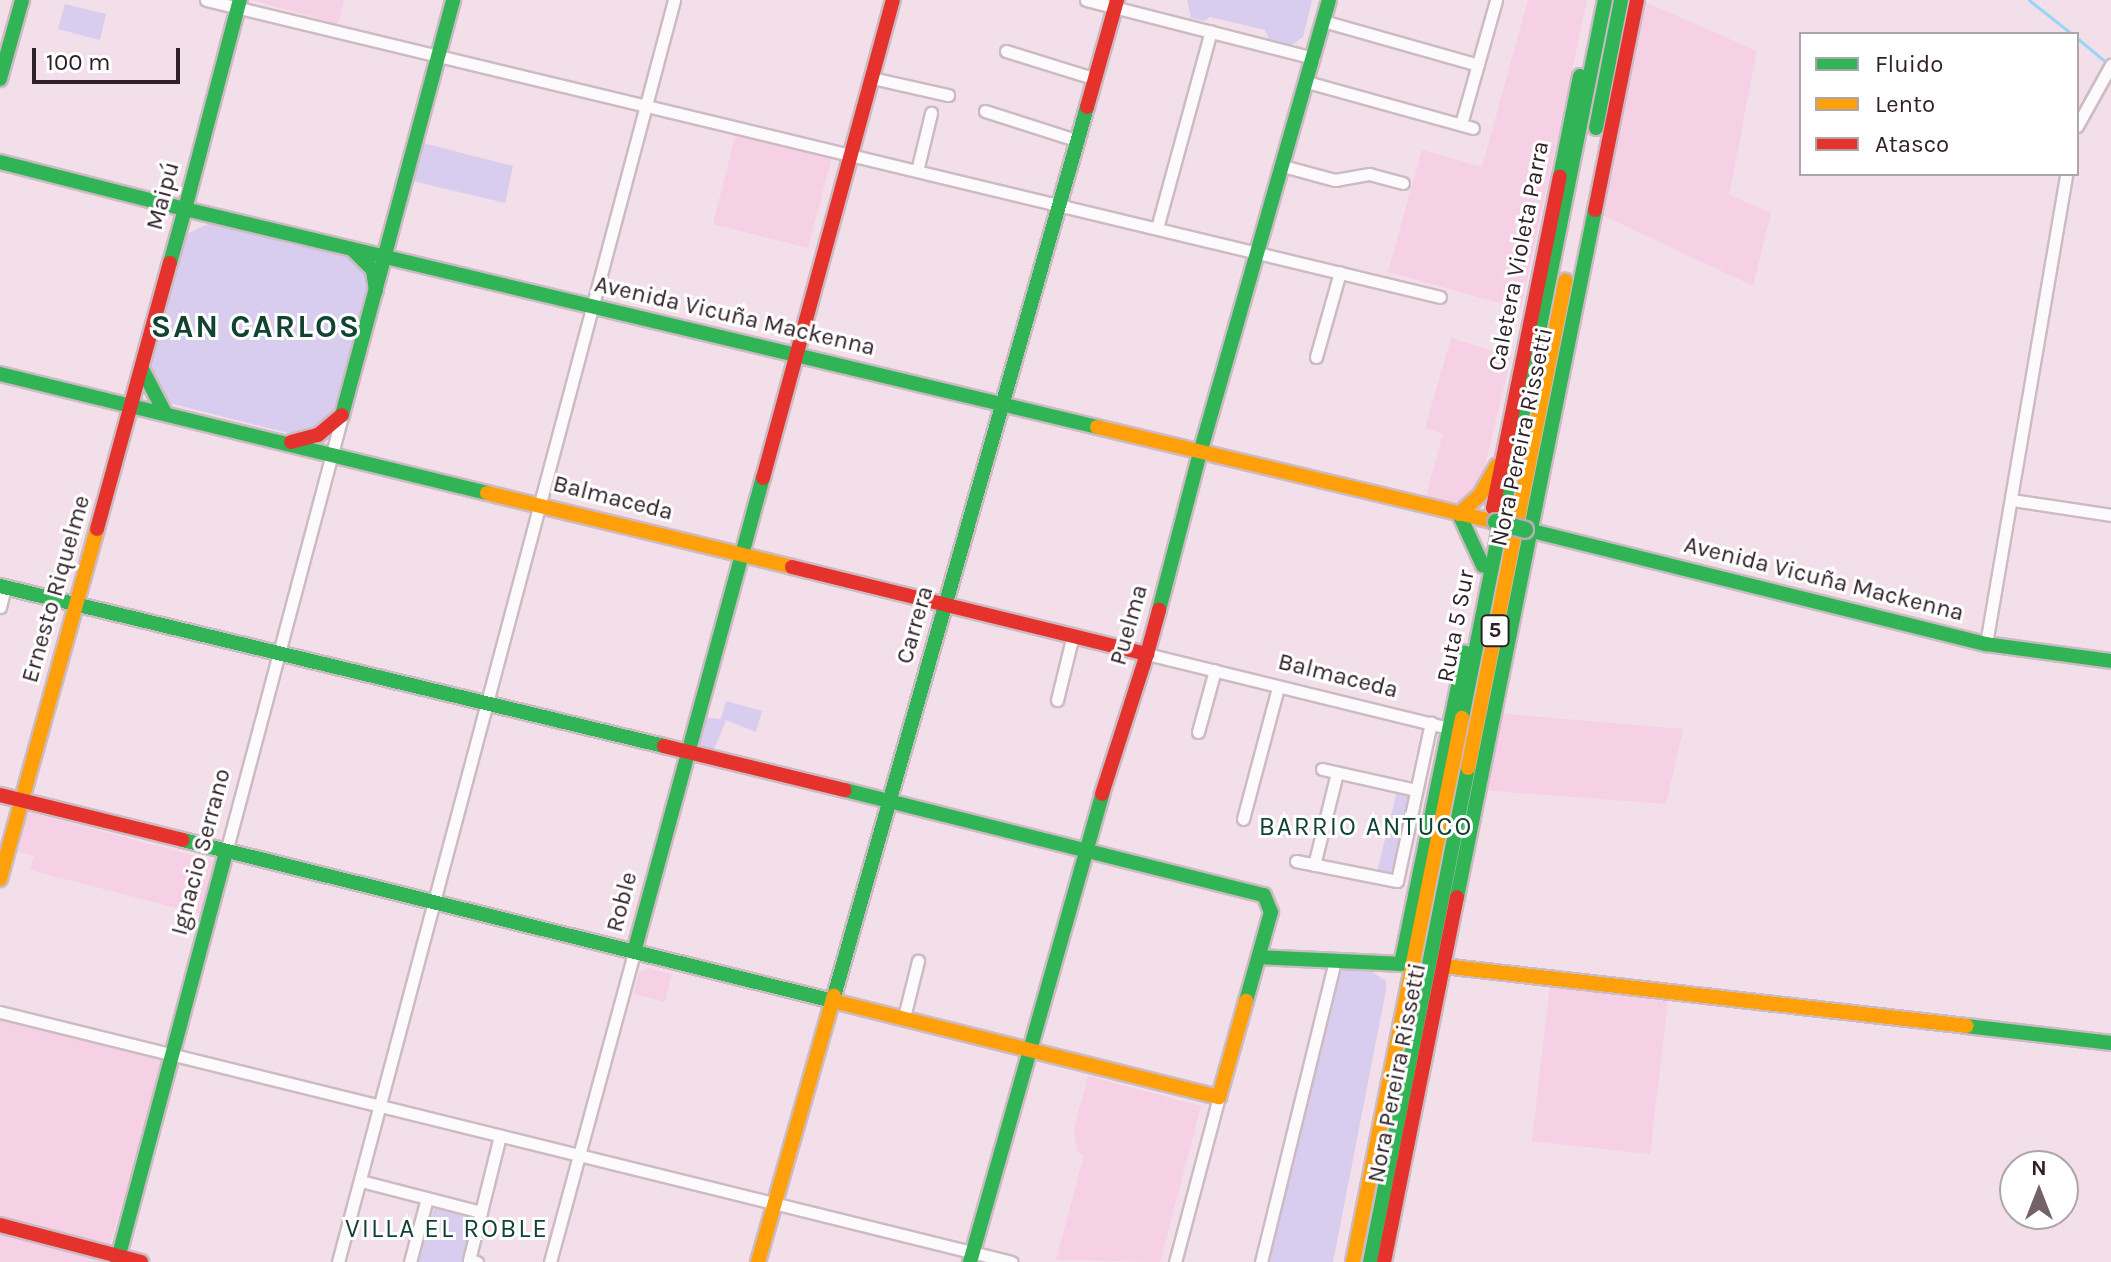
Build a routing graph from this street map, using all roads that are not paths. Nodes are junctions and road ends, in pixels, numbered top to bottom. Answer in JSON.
{"nodes":[{"id":1,"x":22,"y":0,"type":"edge"},
{"id":2,"x":206,"y":0,"type":"edge"},
{"id":3,"x":453,"y":0,"type":"edge"},
{"id":4,"x":674,"y":0,"type":"edge"},
{"id":5,"x":893,"y":0,"type":"edge"},
{"id":6,"x":1086,"y":0,"type":"edge"},
{"id":7,"x":1329,"y":0,"type":"edge"},
{"id":8,"x":1596,"y":0,"type":"edge"},
{"id":9,"x":1605,"y":0,"type":"edge"},
{"id":10,"x":1621,"y":0,"type":"edge"},
{"id":11,"x":1637,"y":0,"type":"edge"},
{"id":12,"x":1492,"y":1,"type":"edge"},
{"id":13,"x":239,"y":4,"type":"edge"},
{"id":14,"x":1116,"y":4,"type":"edge"},
{"id":15,"x":1323,"y":21,"type":"junction"},
{"id":16,"x":1211,"y":31,"type":"junction"},
{"id":17,"x":1006,"y":51,"type":"dead end"},
{"id":18,"x":438,"y":55,"type":"junction"},
{"id":19,"x":1314,"y":58,"type":"junction"},
{"id":20,"x":1478,"y":65,"type":"junction"},
{"id":21,"x":2108,"y":69,"type":"edge"},
{"id":22,"x":872,"y":78,"type":"junction"},
{"id":23,"x":1093,"y":78,"type":"junction"},
{"id":24,"x":0,"y":79,"type":"edge"},
{"id":25,"x":1307,"y":82,"type":"junction"},
{"id":26,"x":948,"y":95,"type":"dead end"},
{"id":27,"x":648,"y":106,"type":"junction"},
{"id":28,"x":985,"y":111,"type":"dead end"},
{"id":29,"x":931,"y":113,"type":"dead end"},
{"id":30,"x":2079,"y":122,"type":"edge"},
{"id":31,"x":1076,"y":140,"type":"junction"},
{"id":32,"x":850,"y":158,"type":"junction"},
{"id":33,"x":0,"y":162,"type":"edge"},
{"id":34,"x":1283,"y":166,"type":"junction"},
{"id":35,"x":917,"y":171,"type":"junction"},
{"id":36,"x":2066,"y":176,"type":"edge"},
{"id":37,"x":1403,"y":183,"type":"dead end"},
{"id":38,"x":1056,"y":203,"type":"junction"},
{"id":39,"x":185,"y":209,"type":"junction"},
{"id":40,"x":224,"y":217,"type":"junction"},
{"id":41,"x":1157,"y":228,"type":"junction"},
{"id":42,"x":175,"y":244,"type":"junction"},
{"id":43,"x":344,"y":246,"type":"junction"},
{"id":44,"x":1257,"y":252,"type":"junction"},
{"id":45,"x":386,"y":256,"type":"junction"},
{"id":46,"x":1340,"y":272,"type":"junction"},
{"id":47,"x":376,"y":291,"type":"junction"},
{"id":48,"x":1440,"y":297,"type":"dead end"},
{"id":49,"x":593,"y":307,"type":"junction"},
{"id":50,"x":797,"y":355,"type":"junction"},
{"id":51,"x":1316,"y":357,"type":"dead end"},
{"id":52,"x":142,"y":367,"type":"junction"},
{"id":53,"x":0,"y":374,"type":"edge"},
{"id":54,"x":1002,"y":404,"type":"junction"},
{"id":55,"x":132,"y":405,"type":"junction"},
{"id":56,"x":165,"y":413,"type":"junction"},
{"id":57,"x":342,"y":415,"type":"junction"},
{"id":58,"x":286,"y":443,"type":"junction"},
{"id":59,"x":1505,"y":449,"type":"junction"},
{"id":60,"x":1200,"y":453,"type":"junction"},
{"id":61,"x":332,"y":454,"type":"junction"},
{"id":62,"x":2012,"y":500,"type":"junction"},
{"id":63,"x":540,"y":505,"type":"junction"},
{"id":64,"x":1459,"y":514,"type":"junction"},
{"id":65,"x":2111,"y":515,"type":"edge"},
{"id":66,"x":1493,"y":522,"type":"junction"},
{"id":67,"x":1526,"y":530,"type":"junction"},
{"id":68,"x":743,"y":555,"type":"junction"},
{"id":69,"x":1483,"y":566,"type":"junction"},
{"id":70,"x":3,"y":586,"type":"edge"},
{"id":71,"x":76,"y":605,"type":"junction"},
{"id":72,"x":946,"y":605,"type":"junction"},
{"id":73,"x":0,"y":607,"type":"edge"},
{"id":74,"x":1073,"y":635,"type":"junction"},
{"id":75,"x":1986,"y":644,"type":"junction"},
{"id":76,"x":1147,"y":654,"type":"junction"},
{"id":77,"x":278,"y":656,"type":"junction"},
{"id":78,"x":2111,"y":661,"type":"edge"},
{"id":79,"x":1215,"y":670,"type":"junction"},
{"id":80,"x":1278,"y":687,"type":"junction"},
{"id":81,"x":1057,"y":700,"type":"dead end"},
{"id":82,"x":487,"y":704,"type":"junction"},
{"id":83,"x":1431,"y":723,"type":"junction"},
{"id":84,"x":1449,"y":728,"type":"junction"},
{"id":85,"x":1198,"y":732,"type":"dead end"},
{"id":86,"x":688,"y":751,"type":"junction"},
{"id":87,"x":1322,"y":769,"type":"dead end"},
{"id":88,"x":1337,"y":773,"type":"junction"},
{"id":89,"x":1416,"y":790,"type":"junction"},
{"id":90,"x":0,"y":795,"type":"edge"},
{"id":91,"x":22,"y":800,"type":"junction"},
{"id":92,"x":890,"y":802,"type":"junction"},
{"id":93,"x":1243,"y":819,"type":"dead end"},
{"id":94,"x":1085,"y":848,"type":"junction"},
{"id":95,"x":226,"y":852,"type":"junction"},
{"id":96,"x":1296,"y":861,"type":"dead end"},
{"id":97,"x":1314,"y":865,"type":"junction"},
{"id":98,"x":0,"y":879,"type":"edge"},
{"id":99,"x":434,"y":903,"type":"junction"},
{"id":100,"x":634,"y":952,"type":"junction"},
{"id":101,"x":1259,"y":957,"type":"junction"},
{"id":102,"x":918,"y":961,"type":"dead end"},
{"id":103,"x":1335,"y":961,"type":"junction"},
{"id":104,"x":1401,"y":964,"type":"junction"},
{"id":105,"x":1443,"y":966,"type":"junction"},
{"id":106,"x":832,"y":1000,"type":"junction"},
{"id":107,"x":0,"y":1012,"type":"edge"},
{"id":108,"x":904,"y":1017,"type":"junction"},
{"id":109,"x":2111,"y":1043,"type":"edge"},
{"id":110,"x":1030,"y":1049,"type":"junction"},
{"id":111,"x":172,"y":1055,"type":"junction"},
{"id":112,"x":1219,"y":1097,"type":"junction"},
{"id":113,"x":379,"y":1106,"type":"junction"},
{"id":114,"x":500,"y":1136,"type":"junction"},
{"id":115,"x":581,"y":1156,"type":"junction"},
{"id":116,"x":361,"y":1181,"type":"junction"},
{"id":117,"x":427,"y":1198,"type":"junction"},
{"id":118,"x":774,"y":1203,"type":"junction"},
{"id":119,"x":481,"y":1212,"type":"junction"},
{"id":120,"x":0,"y":1225,"type":"edge"},
{"id":121,"x":1357,"y":1234,"type":"junction"},
{"id":122,"x":971,"y":1257,"type":"edge"},
{"id":123,"x":117,"y":1259,"type":"edge"},
{"id":124,"x":473,"y":1261,"type":"edge"},
{"id":125,"x":141,"y":1262,"type":"edge"},
{"id":126,"x":338,"y":1262,"type":"edge"},
{"id":127,"x":410,"y":1262,"type":"edge"},
{"id":128,"x":550,"y":1262,"type":"edge"},
{"id":129,"x":758,"y":1262,"type":"edge"},
{"id":130,"x":1012,"y":1262,"type":"edge"},
{"id":131,"x":1175,"y":1262,"type":"edge"},
{"id":132,"x":1261,"y":1262,"type":"edge"},
{"id":133,"x":1353,"y":1262,"type":"edge"},
{"id":134,"x":1370,"y":1262,"type":"edge"},
{"id":135,"x":1384,"y":1262,"type":"edge"}],
"edges":[{"from":1,"to":24,"type":"main road"},
{"from":2,"to":13,"type":"street"},
{"from":3,"to":18,"type":"main road"},
{"from":4,"to":27,"type":"street"},
{"from":5,"to":22,"type":"main road","name":"Roble"},
{"from":6,"to":14,"type":"street"},
{"from":7,"to":15,"type":"main road","name":"Puelma"},
{"from":8,"to":59,"type":"main road","name":"Caletera Violeta Parra"},
{"from":9,"to":121,"type":"main road","name":"Ruta 5 Sur","number":"5"},
{"from":10,"to":134,"type":"main road","name":"Ruta 5 Sur","number":"5"},
{"from":11,"to":67,"type":"main road","name":"Nora Pereira Rissetti"},
{"from":12,"to":20,"type":"street"},
{"from":13,"to":18,"type":"street"},
{"from":13,"to":39,"type":"main road","name":"Maipú"},
{"from":14,"to":16,"type":"street"},
{"from":14,"to":23,"type":"main road","name":"Carrera"},
{"from":15,"to":19,"type":"main road","name":"Puelma"},
{"from":15,"to":20,"type":"street"},
{"from":16,"to":19,"type":"street"},
{"from":16,"to":41,"type":"street"},
{"from":17,"to":23,"type":"street"},
{"from":18,"to":27,"type":"street"},
{"from":18,"to":45,"type":"main road"},
{"from":19,"to":25,"type":"main road","name":"Puelma"},
{"from":20,"to":25,"type":"street"},
{"from":21,"to":30,"type":"street"},
{"from":22,"to":26,"type":"street"},
{"from":22,"to":32,"type":"main road","name":"Roble"},
{"from":23,"to":31,"type":"main road","name":"Carrera"},
{"from":25,"to":34,"type":"main road","name":"Puelma"},
{"from":27,"to":32,"type":"street"},
{"from":27,"to":49,"type":"street"},
{"from":28,"to":31,"type":"street"},
{"from":29,"to":35,"type":"street"},
{"from":31,"to":38,"type":"main road","name":"Carrera"},
{"from":32,"to":35,"type":"street"},
{"from":32,"to":50,"type":"main road","name":"Roble"},
{"from":33,"to":39,"type":"main road","name":"Avenida Vicuña Mackenna"},
{"from":34,"to":37,"type":"street"},
{"from":34,"to":44,"type":"main road","name":"Puelma"},
{"from":35,"to":38,"type":"street"},
{"from":36,"to":62,"type":"street"},
{"from":38,"to":41,"type":"street"},
{"from":38,"to":54,"type":"main road","name":"Carrera"},
{"from":39,"to":40,"type":"main road","name":"Avenida Vicuña Mackenna"},
{"from":39,"to":42,"type":"main road","name":"Maipú"},
{"from":40,"to":42,"type":"main road"},
{"from":40,"to":43,"type":"main road","name":"Avenida Vicuña Mackenna"},
{"from":41,"to":44,"type":"street"},
{"from":42,"to":52,"type":"main road","name":"Maipú"},
{"from":43,"to":45,"type":"main road","name":"Avenida Vicuña Mackenna"},
{"from":43,"to":47,"type":"main road"},
{"from":44,"to":46,"type":"street"},
{"from":44,"to":60,"type":"main road","name":"Puelma"},
{"from":45,"to":47,"type":"main road"},
{"from":45,"to":49,"type":"main road","name":"Avenida Vicuña Mackenna"},
{"from":46,"to":48,"type":"street"},
{"from":46,"to":51,"type":"street"},
{"from":47,"to":57,"type":"main road"},
{"from":49,"to":50,"type":"main road","name":"Avenida Vicuña Mackenna"},
{"from":49,"to":63,"type":"street"},
{"from":50,"to":54,"type":"main road","name":"Avenida Vicuña Mackenna"},
{"from":50,"to":68,"type":"main road","name":"Roble"},
{"from":52,"to":55,"type":"main road","name":"Maipú"},
{"from":52,"to":56,"type":"main road"},
{"from":53,"to":55,"type":"main road","name":"Balmaceda"},
{"from":54,"to":60,"type":"main road","name":"Avenida Vicuña Mackenna"},
{"from":54,"to":72,"type":"main road","name":"Carrera"},
{"from":55,"to":56,"type":"main road","name":"Balmaceda"},
{"from":55,"to":71,"type":"main road","name":"Ernesto Riquelme"},
{"from":56,"to":58,"type":"main road","name":"Balmaceda"},
{"from":57,"to":58,"type":"main road"},
{"from":57,"to":61,"type":"street","name":"Ignacio Serrano"},
{"from":58,"to":61,"type":"main road","name":"Balmaceda"},
{"from":59,"to":64,"type":"main road"},
{"from":59,"to":66,"type":"main road","name":"Caletera Violeta Parra"},
{"from":60,"to":64,"type":"main road","name":"Avenida Vicuña Mackenna"},
{"from":60,"to":76,"type":"main road","name":"Puelma"},
{"from":61,"to":63,"type":"main road","name":"Balmaceda"},
{"from":61,"to":77,"type":"street","name":"Ignacio Serrano"},
{"from":62,"to":65,"type":"street"},
{"from":62,"to":75,"type":"street"},
{"from":63,"to":68,"type":"main road","name":"Balmaceda"},
{"from":63,"to":82,"type":"street"},
{"from":64,"to":66,"type":"main road","name":"Avenida Vicuña Mackenna"},
{"from":64,"to":69,"type":"main road"},
{"from":66,"to":67,"type":"main road","name":"Avenida Vicuña Mackenna","bridge":true},
{"from":66,"to":69,"type":"main road","name":"Caletera Violeta Parra"},
{"from":67,"to":75,"type":"main road","name":"Avenida Vicuña Mackenna"},
{"from":67,"to":105,"type":"main road","name":"Nora Pereira Rissetti"},
{"from":68,"to":72,"type":"main road","name":"Balmaceda"},
{"from":68,"to":86,"type":"main road","name":"Roble"},
{"from":69,"to":84,"type":"main road","name":"Caletera Violeta Parra"},
{"from":70,"to":71,"type":"main road"},
{"from":70,"to":73,"type":"street"},
{"from":71,"to":77,"type":"main road"},
{"from":71,"to":91,"type":"main road","name":"Ernesto Riquelme"},
{"from":72,"to":74,"type":"main road","name":"Balmaceda"},
{"from":72,"to":92,"type":"main road","name":"Carrera"},
{"from":74,"to":76,"type":"main road","name":"Balmaceda"},
{"from":74,"to":81,"type":"street"},
{"from":75,"to":78,"type":"main road","name":"Avenida Vicuña Mackenna"},
{"from":76,"to":79,"type":"street","name":"Balmaceda"},
{"from":76,"to":94,"type":"main road","name":"Puelma"},
{"from":77,"to":82,"type":"main road"},
{"from":77,"to":95,"type":"street","name":"Ignacio Serrano"},
{"from":79,"to":80,"type":"street","name":"Balmaceda"},
{"from":79,"to":85,"type":"street"},
{"from":80,"to":83,"type":"street","name":"Balmaceda"},
{"from":80,"to":93,"type":"street"},
{"from":82,"to":86,"type":"main road"},
{"from":82,"to":99,"type":"street"},
{"from":83,"to":84,"type":"street","name":"Balmaceda"},
{"from":83,"to":89,"type":"street"},
{"from":84,"to":104,"type":"main road","name":"Caletera Violeta Parra"},
{"from":86,"to":92,"type":"main road"},
{"from":86,"to":100,"type":"main road","name":"Roble"},
{"from":87,"to":88,"type":"street"},
{"from":88,"to":89,"type":"street"},
{"from":88,"to":97,"type":"street"},
{"from":89,"to":97,"type":"street"},
{"from":90,"to":91,"type":"main road"},
{"from":91,"to":95,"type":"main road"},
{"from":91,"to":98,"type":"main road","name":"Ernesto Riquelme"},
{"from":92,"to":94,"type":"main road"},
{"from":92,"to":106,"type":"main road","name":"Carrera"},
{"from":94,"to":101,"type":"main road"},
{"from":94,"to":110,"type":"main road","name":"Puelma"},
{"from":95,"to":99,"type":"main road"},
{"from":95,"to":111,"type":"main road","name":"Ignacio Serrano"},
{"from":96,"to":97,"type":"street"},
{"from":99,"to":100,"type":"main road"},
{"from":99,"to":113,"type":"street"},
{"from":100,"to":106,"type":"main road"},
{"from":100,"to":115,"type":"street","name":"Roble"},
{"from":101,"to":103,"type":"main road"},
{"from":101,"to":112,"type":"main road"},
{"from":102,"to":108,"type":"street"},
{"from":103,"to":104,"type":"main road"},
{"from":103,"to":132,"type":"street"},
{"from":104,"to":121,"type":"main road","name":"Caletera Violeta Parra"},
{"from":105,"to":109,"type":"main road"},
{"from":105,"to":135,"type":"main road","name":"Nora Pereira Rissetti"},
{"from":106,"to":108,"type":"main road"},
{"from":106,"to":118,"type":"main road","name":"Carrera"},
{"from":107,"to":111,"type":"street"},
{"from":108,"to":110,"type":"main road"},
{"from":110,"to":112,"type":"main road"},
{"from":110,"to":122,"type":"main road","name":"Puelma"},
{"from":111,"to":113,"type":"street"},
{"from":111,"to":123,"type":"main road","name":"Ignacio Serrano"},
{"from":112,"to":131,"type":"street"},
{"from":113,"to":114,"type":"street"},
{"from":113,"to":116,"type":"street"},
{"from":114,"to":115,"type":"street"},
{"from":114,"to":119,"type":"street"},
{"from":115,"to":118,"type":"street"},
{"from":115,"to":128,"type":"street","name":"Roble"},
{"from":116,"to":117,"type":"street"},
{"from":116,"to":126,"type":"street"},
{"from":117,"to":119,"type":"street"},
{"from":117,"to":127,"type":"street"},
{"from":118,"to":122,"type":"street"},
{"from":118,"to":129,"type":"main road","name":"Carrera"},
{"from":119,"to":124,"type":"street"},
{"from":120,"to":123,"type":"main road"},
{"from":121,"to":133,"type":"main road","name":"Ruta 5 Sur","number":"5"},
{"from":122,"to":130,"type":"street"},
{"from":123,"to":125,"type":"main road"}]}
